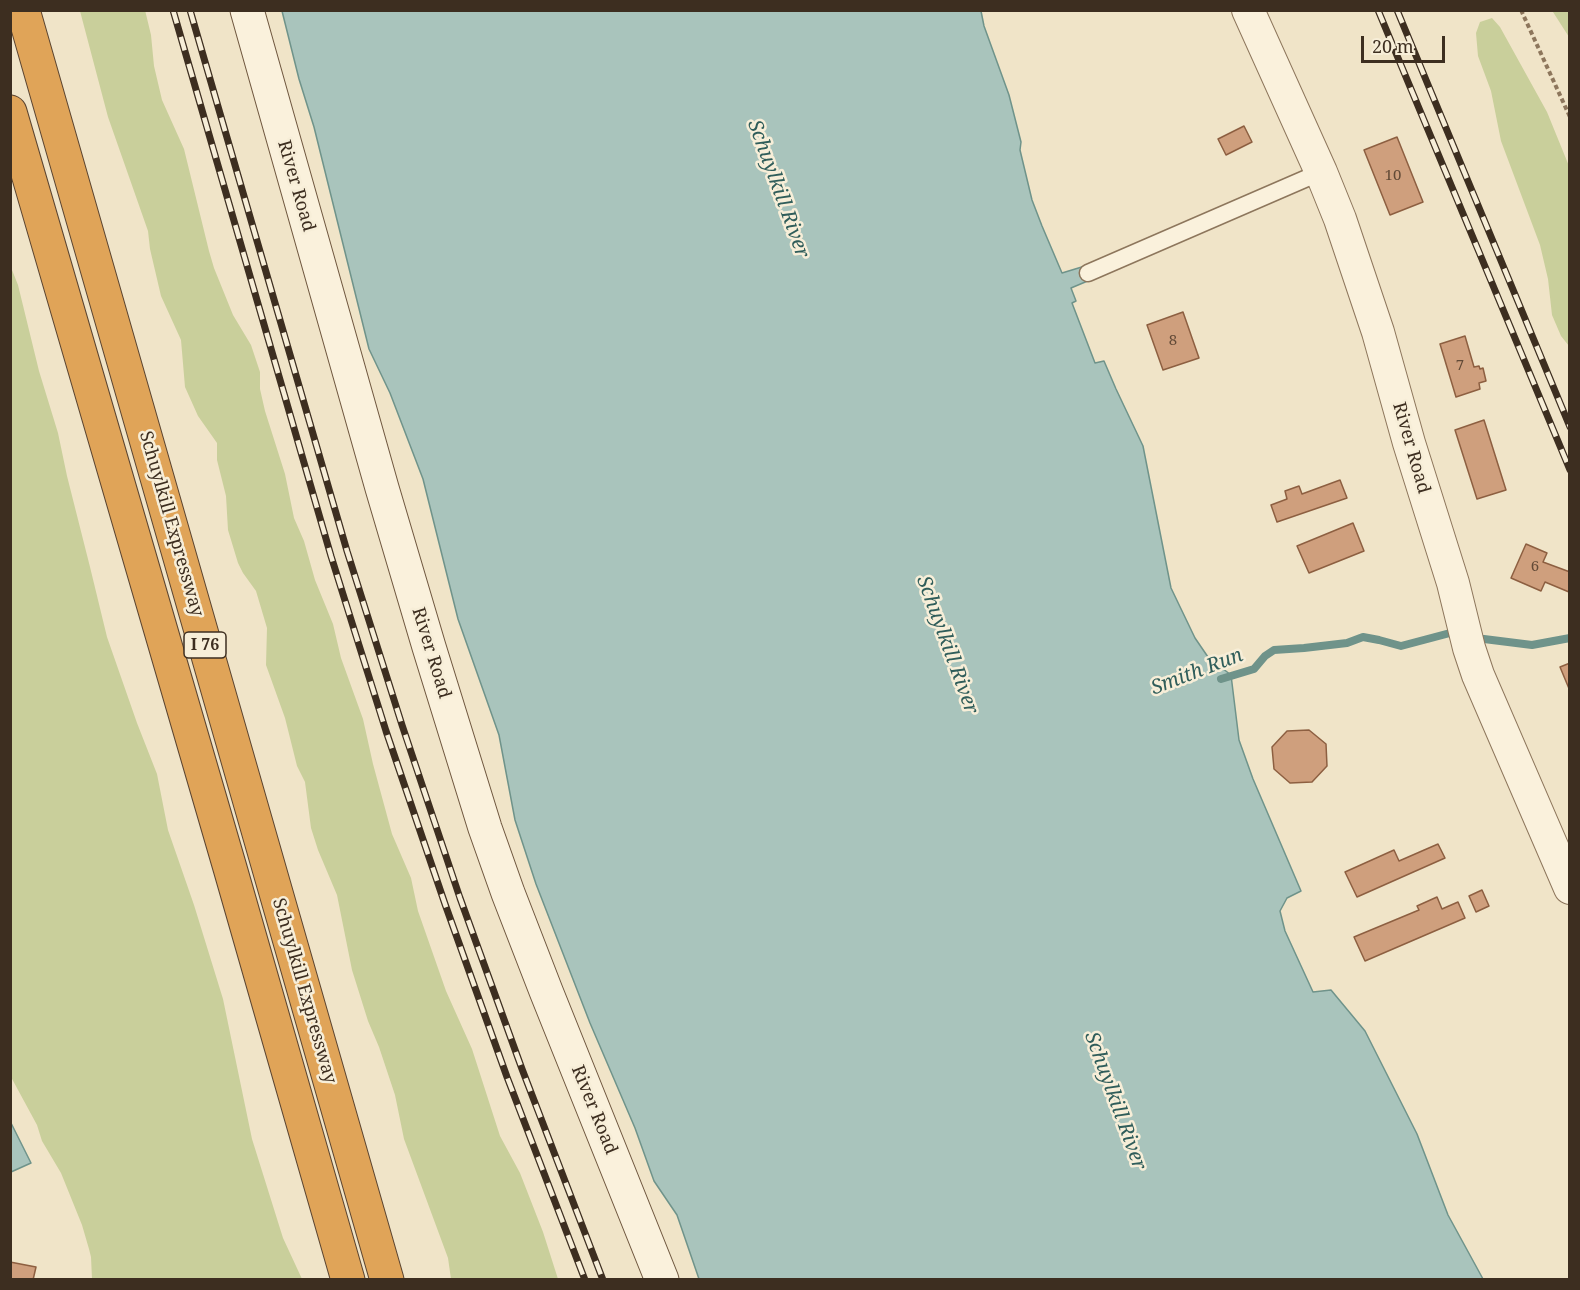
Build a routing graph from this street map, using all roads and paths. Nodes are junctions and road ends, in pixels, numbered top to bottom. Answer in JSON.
{"nodes":[{"id":1,"x":23,"y":10,"type":"edge"},
{"id":2,"x":247,"y":10,"type":"edge"},
{"id":3,"x":1248,"y":10,"type":"edge"},
{"id":4,"x":1521,"y":10,"type":"edge"},
{"id":5,"x":10,"y":112,"type":"edge"},
{"id":6,"x":1569,"y":117,"type":"edge"},
{"id":7,"x":1322,"y":172,"type":"junction"},
{"id":8,"x":1088,"y":273,"type":"dead end"},
{"id":9,"x":1569,"y":888,"type":"edge"},
{"id":10,"x":348,"y":1280,"type":"edge"},
{"id":11,"x":387,"y":1280,"type":"edge"},
{"id":12,"x":662,"y":1280,"type":"edge"}],
"edges":[{"from":1,"to":11,"type":"highway","name":"Schuylkill Expressway","number":"I 76"},
{"from":2,"to":12,"type":"street","name":"River Road"},
{"from":3,"to":7,"type":"street","name":"River Road"},
{"from":4,"to":6,"type":"path"},
{"from":5,"to":10,"type":"highway","name":"Schuylkill Expressway","number":"I 76"},
{"from":7,"to":8,"type":"lane"},
{"from":7,"to":9,"type":"street","name":"River Road"}]}
